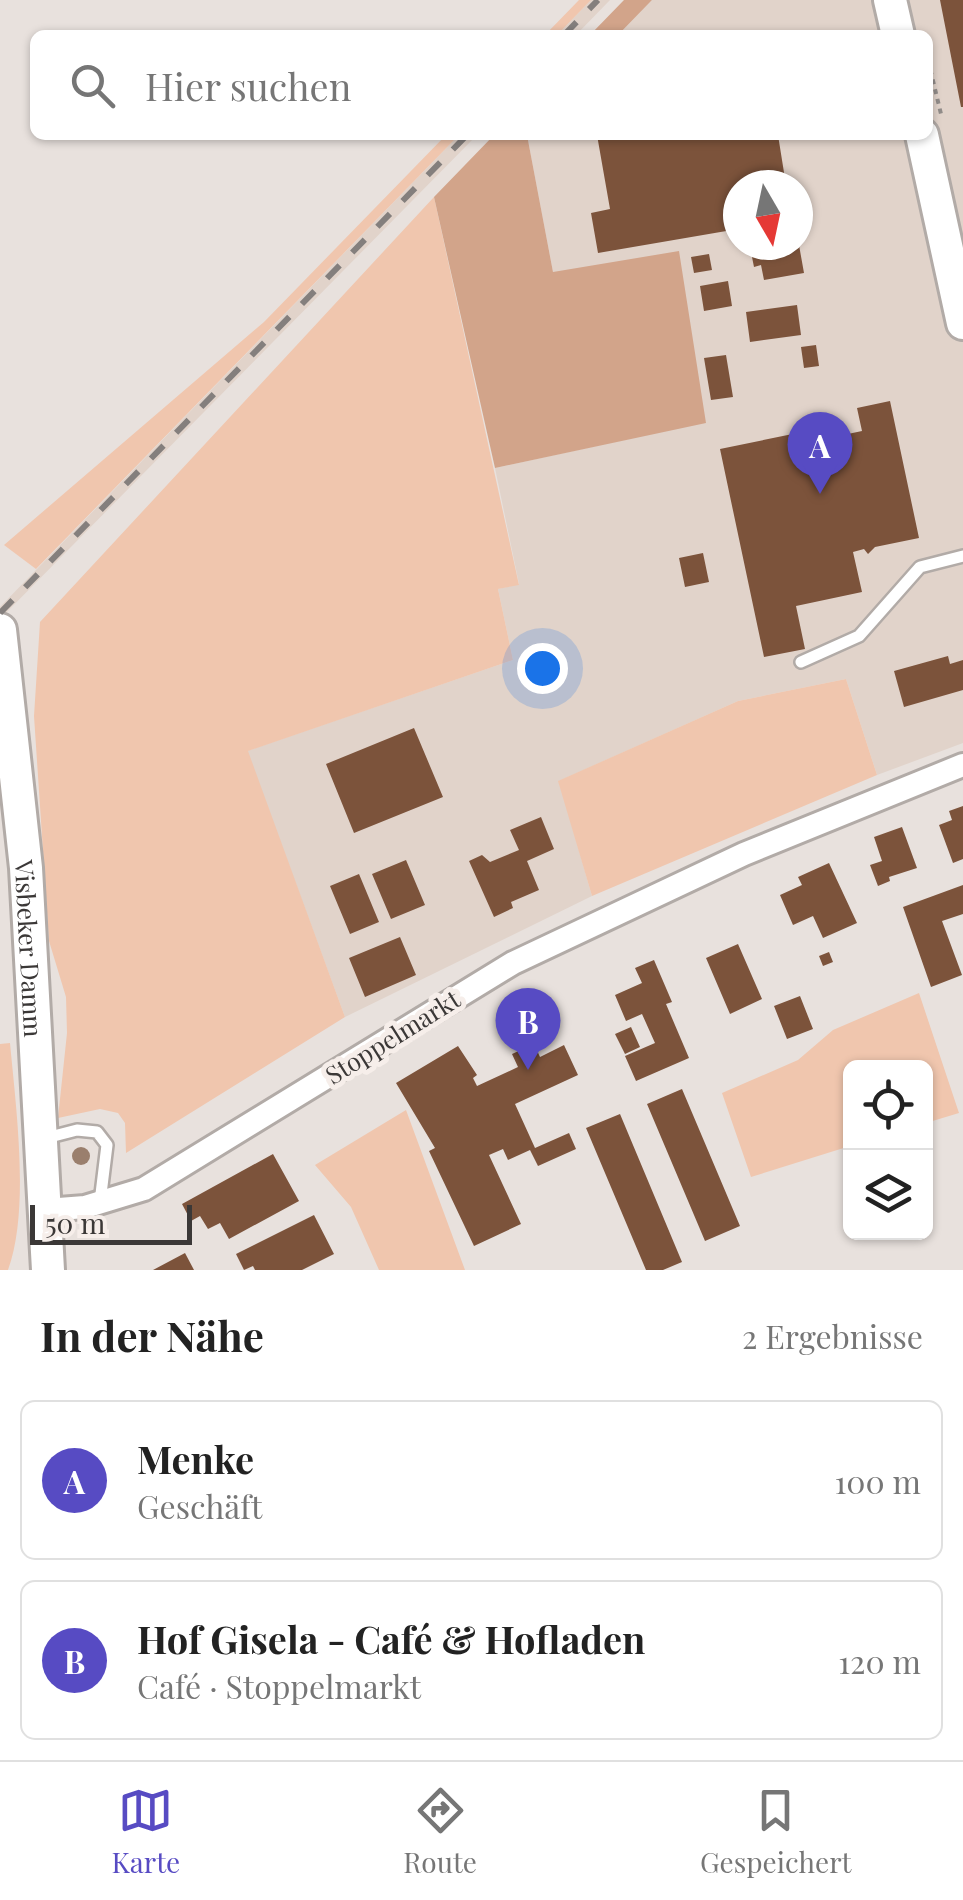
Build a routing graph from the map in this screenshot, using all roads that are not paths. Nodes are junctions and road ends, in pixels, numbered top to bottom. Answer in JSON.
{"nodes":[{"id":1,"x":890,"y":0,"type":"edge"},
{"id":2,"x":897,"y":30,"type":"edge"},
{"id":3,"x":923,"y":140,"type":"edge"},
{"id":4,"x":963,"y":324,"type":"edge"},
{"id":5,"x":963,"y":556,"type":"edge"},
{"id":6,"x":0,"y":630,"type":"edge"},
{"id":7,"x":801,"y":662,"type":"dead end"},
{"id":8,"x":963,"y":765,"type":"edge"},
{"id":9,"x":42,"y":1139,"type":"junction"},
{"id":10,"x":100,"y":1204,"type":"junction"},
{"id":11,"x":46,"y":1210,"type":"junction"},
{"id":12,"x":48,"y":1270,"type":"edge"}],
"edges":[{"from":1,"to":2,"type":"street"},
{"from":3,"to":4,"type":"street"},
{"from":5,"to":7,"type":"lane"},
{"from":6,"to":9,"type":"street","name":"Visbeker Damm"},
{"from":8,"to":10,"type":"street","name":"Stoppelmarkt"},
{"from":9,"to":10,"type":"lane"},
{"from":9,"to":11,"type":"street","name":"Visbeker Damm"},
{"from":10,"to":11,"type":"street","name":"Stoppelmarkt"},
{"from":11,"to":12,"type":"street","name":"Visbeker Damm"}]}
